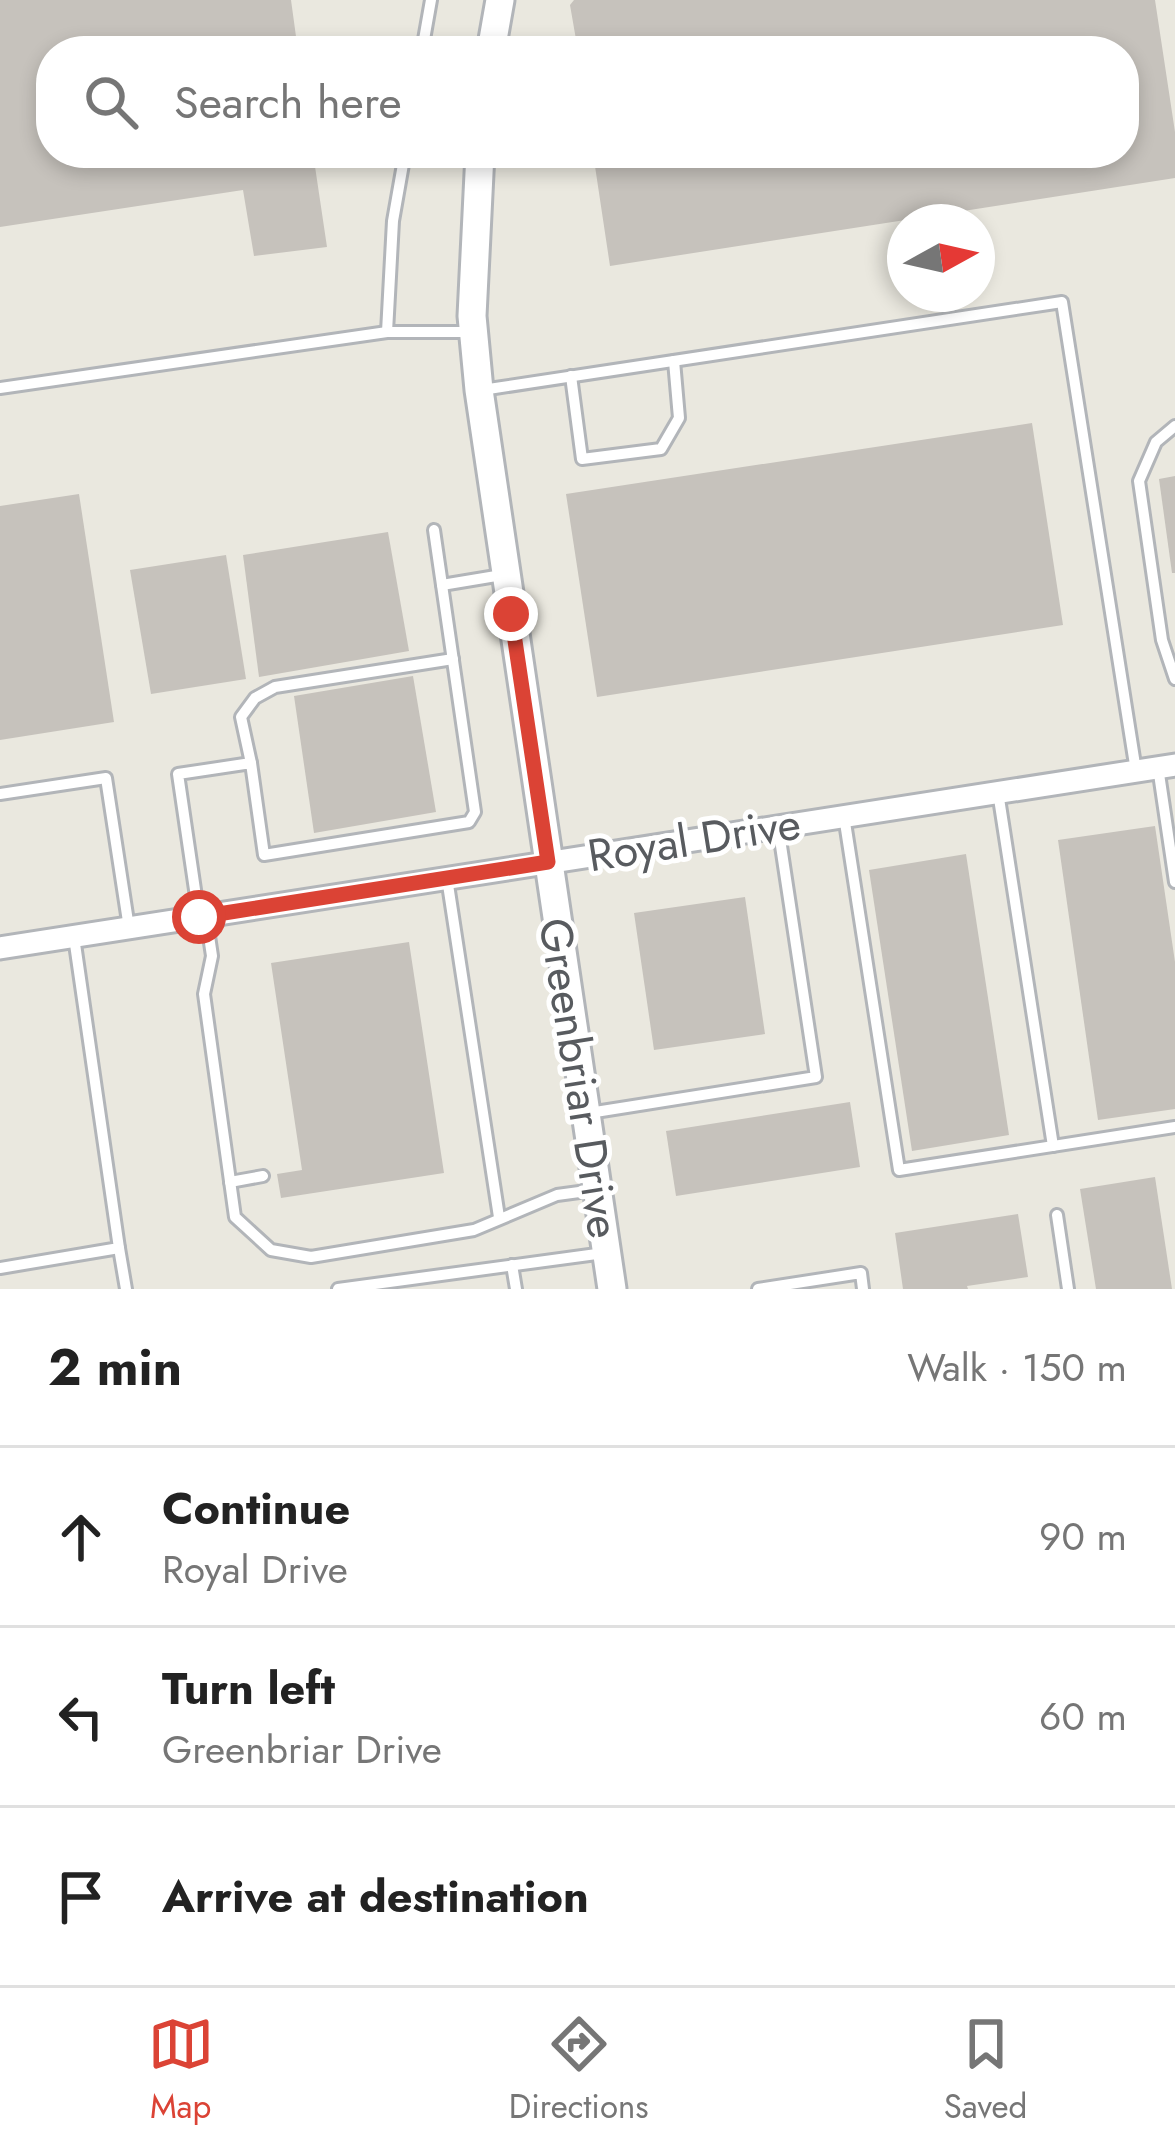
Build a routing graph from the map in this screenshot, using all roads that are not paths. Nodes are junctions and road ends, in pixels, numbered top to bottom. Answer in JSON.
{"nodes":[{"id":1,"x":431,"y":0,"type":"edge"},
{"id":2,"x":500,"y":0,"type":"edge"},
{"id":3,"x":425,"y":36,"type":"edge"},
{"id":4,"x":494,"y":36,"type":"edge"},
{"id":5,"x":402,"y":168,"type":"edge"},
{"id":6,"x":478,"y":168,"type":"edge"},
{"id":7,"x":387,"y":332,"type":"junction"},
{"id":8,"x":474,"y":332,"type":"junction"},
{"id":9,"x":674,"y":361,"type":"junction"},
{"id":10,"x":571,"y":376,"type":"junction"},
{"id":11,"x":0,"y":388,"type":"edge"},
{"id":12,"x":479,"y":390,"type":"junction"},
{"id":13,"x":1175,"y":426,"type":"edge"},
{"id":14,"x":434,"y":530,"type":"dead end"},
{"id":15,"x":506,"y":575,"type":"junction"},
{"id":16,"x":442,"y":585,"type":"junction"},
{"id":17,"x":453,"y":659,"type":"junction"},
{"id":18,"x":1175,"y":679,"type":"edge"},
{"id":19,"x":251,"y":764,"type":"junction"},
{"id":20,"x":1156,"y":768,"type":"edge"},
{"id":21,"x":998,"y":792,"type":"junction"},
{"id":22,"x":0,"y":794,"type":"edge"},
{"id":23,"x":844,"y":816,"type":"junction"},
{"id":24,"x":778,"y":826,"type":"junction"},
{"id":25,"x":548,"y":862,"type":"junction"},
{"id":26,"x":447,"y":878,"type":"junction"},
{"id":27,"x":1175,"y":882,"type":"edge"},
{"id":28,"x":202,"y":916,"type":"junction"},
{"id":29,"x":129,"y":928,"type":"junction"},
{"id":30,"x":74,"y":937,"type":"junction"},
{"id":31,"x":0,"y":948,"type":"edge"},
{"id":32,"x":586,"y":1114,"type":"junction"},
{"id":33,"x":1175,"y":1127,"type":"edge"},
{"id":34,"x":1053,"y":1146,"type":"junction"},
{"id":35,"x":262,"y":1176,"type":"dead end"},
{"id":36,"x":230,"y":1182,"type":"junction"},
{"id":37,"x":597,"y":1189,"type":"junction"},
{"id":38,"x":1057,"y":1215,"type":"dead end"},
{"id":39,"x":500,"y":1216,"type":"junction"},
{"id":40,"x":119,"y":1248,"type":"junction"},
{"id":41,"x":607,"y":1252,"type":"junction"},
{"id":42,"x":512,"y":1264,"type":"junction"},
{"id":43,"x":0,"y":1268,"type":"edge"},
{"id":44,"x":126,"y":1289,"type":"edge"},
{"id":45,"x":338,"y":1289,"type":"edge"},
{"id":46,"x":516,"y":1289,"type":"edge"},
{"id":47,"x":612,"y":1289,"type":"edge"},
{"id":48,"x":758,"y":1289,"type":"edge"},
{"id":49,"x":863,"y":1289,"type":"edge"},
{"id":50,"x":1068,"y":1289,"type":"edge"}],
"edges":[{"from":1,"to":3,"type":"lane"},
{"from":2,"to":4,"type":"street"},
{"from":5,"to":7,"type":"lane"},
{"from":6,"to":8,"type":"street","name":"Greenbriar Drive"},
{"from":7,"to":8,"type":"lane"},
{"from":7,"to":11,"type":"lane"},
{"from":8,"to":12,"type":"street","name":"Greenbriar Drive"},
{"from":9,"to":10,"type":"lane"},
{"from":9,"to":10,"type":"lane"},
{"from":9,"to":20,"type":"lane"},
{"from":10,"to":12,"type":"lane"},
{"from":12,"to":15,"type":"street","name":"Greenbriar Drive"},
{"from":13,"to":18,"type":"lane"},
{"from":14,"to":16,"type":"lane"},
{"from":15,"to":16,"type":"lane"},
{"from":15,"to":25,"type":"street","name":"Greenbriar Drive"},
{"from":16,"to":17,"type":"lane"},
{"from":17,"to":19,"type":"lane"},
{"from":17,"to":19,"type":"lane"},
{"from":19,"to":28,"type":"lane"},
{"from":20,"to":21,"type":"street","name":"Royal Drive"},
{"from":20,"to":27,"type":"lane"},
{"from":21,"to":23,"type":"street","name":"Royal Drive"},
{"from":21,"to":34,"type":"lane"},
{"from":22,"to":29,"type":"lane"},
{"from":23,"to":24,"type":"street","name":"Royal Drive"},
{"from":23,"to":34,"type":"lane"},
{"from":24,"to":25,"type":"street","name":"Royal Drive"},
{"from":24,"to":32,"type":"lane"},
{"from":25,"to":26,"type":"street","name":"Royal Drive"},
{"from":25,"to":32,"type":"street","name":"Greenbriar Drive"},
{"from":26,"to":28,"type":"street","name":"Royal Drive"},
{"from":26,"to":39,"type":"lane"},
{"from":28,"to":29,"type":"street","name":"Royal Drive"},
{"from":28,"to":36,"type":"lane"},
{"from":29,"to":30,"type":"street","name":"Royal Drive"},
{"from":30,"to":31,"type":"street","name":"Royal Drive"},
{"from":30,"to":40,"type":"lane"},
{"from":32,"to":37,"type":"street","name":"Greenbriar Drive"},
{"from":33,"to":34,"type":"lane"},
{"from":35,"to":36,"type":"lane"},
{"from":36,"to":39,"type":"lane"},
{"from":37,"to":39,"type":"lane"},
{"from":37,"to":41,"type":"street","name":"Greenbriar Drive"},
{"from":38,"to":50,"type":"lane"},
{"from":40,"to":43,"type":"lane"},
{"from":40,"to":44,"type":"lane"},
{"from":41,"to":42,"type":"lane"},
{"from":41,"to":47,"type":"street","name":"Greenbriar Drive"},
{"from":42,"to":45,"type":"lane"},
{"from":42,"to":46,"type":"lane"},
{"from":48,"to":49,"type":"lane"}]}
